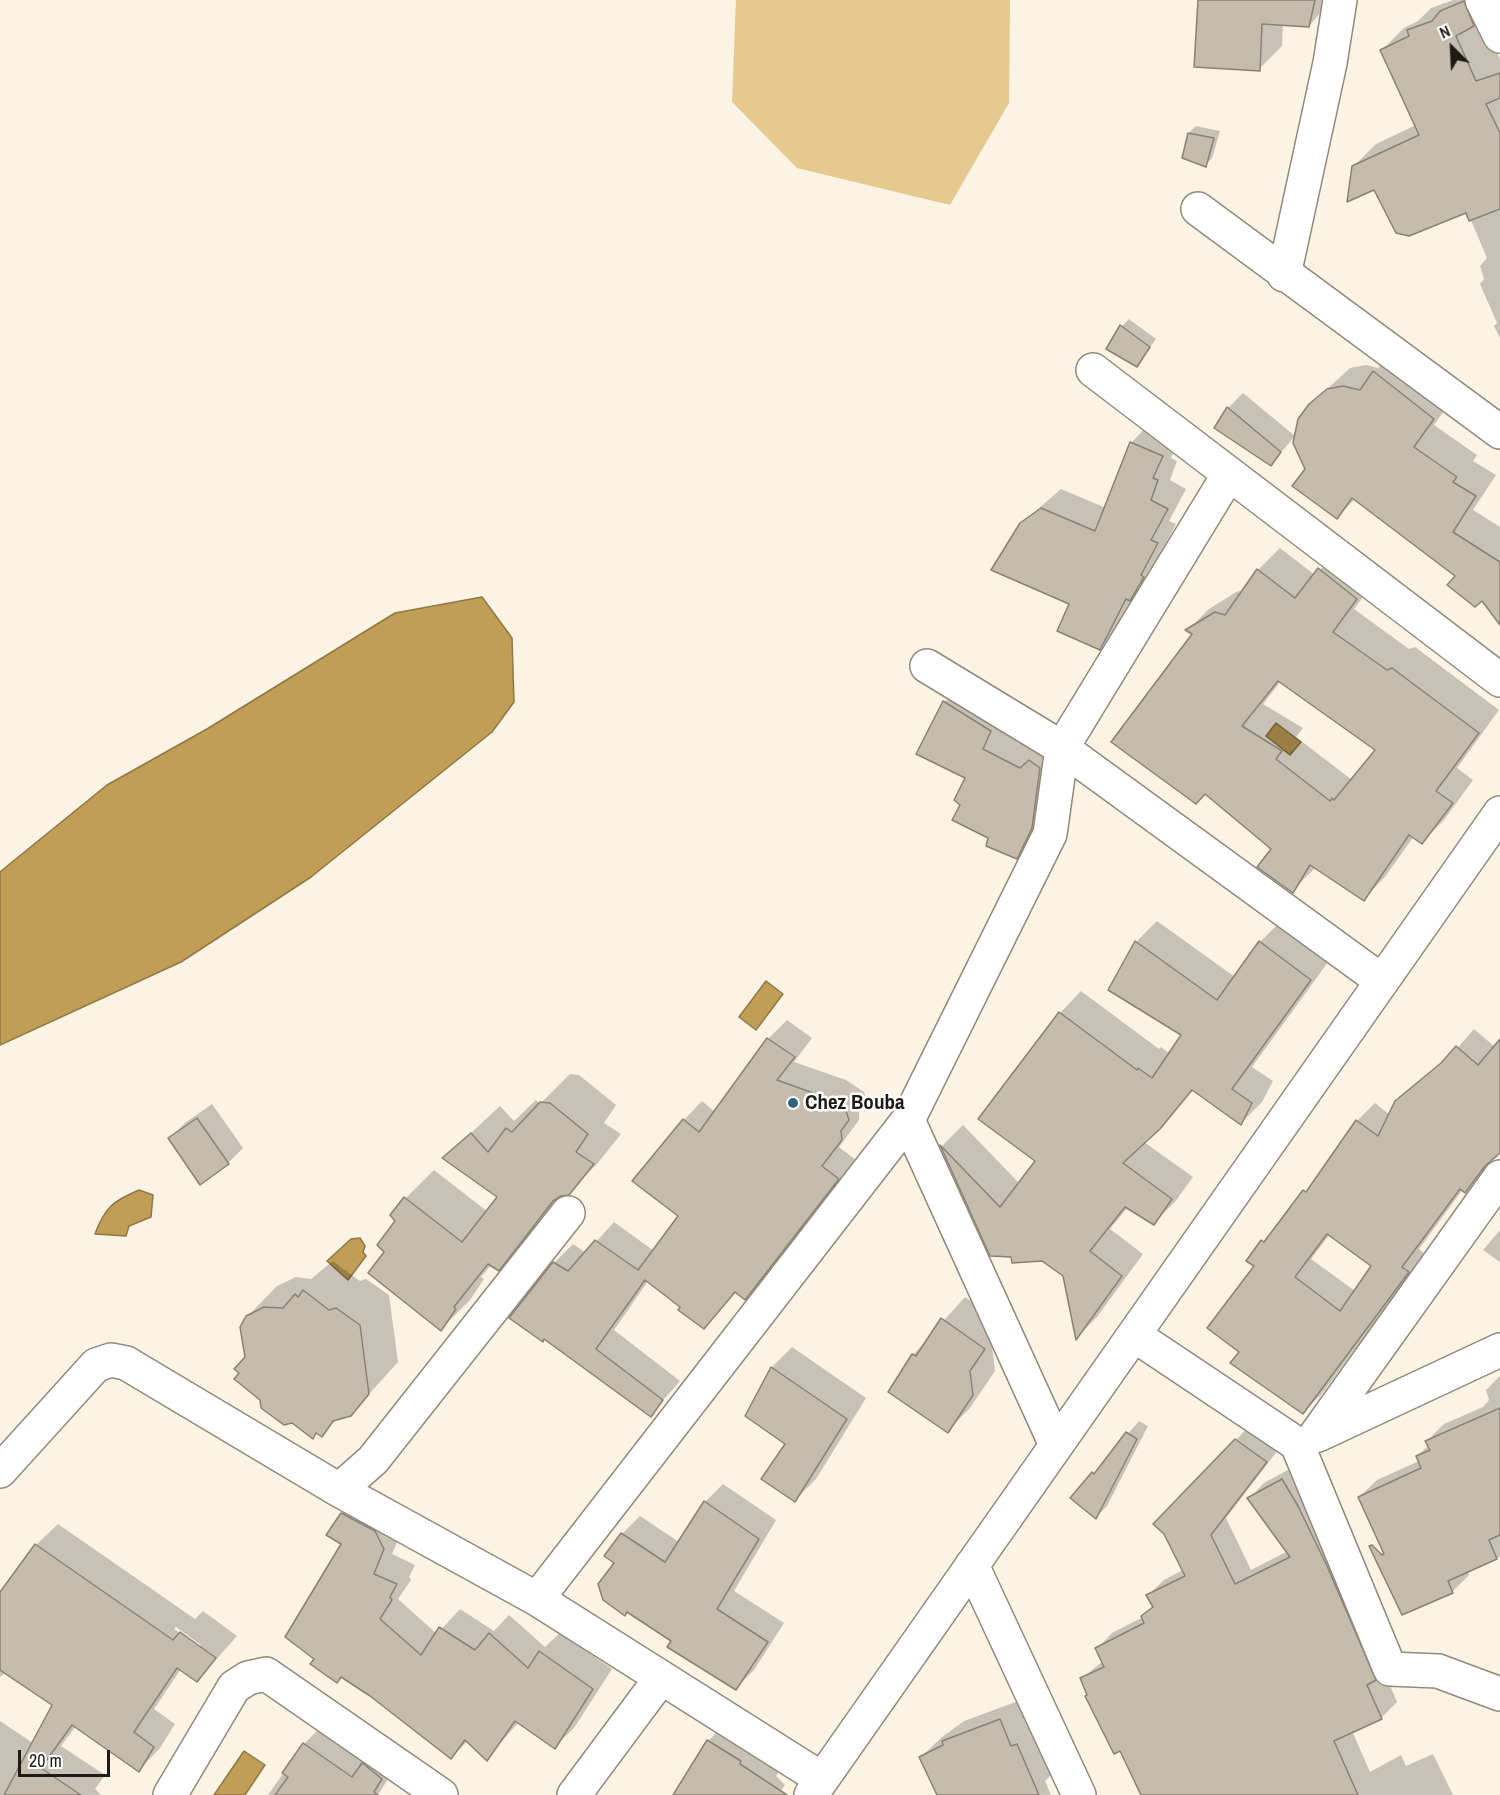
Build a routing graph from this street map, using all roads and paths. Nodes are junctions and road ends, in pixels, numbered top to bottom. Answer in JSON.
{"nodes":[{"id":1,"x":1340,"y":0,"type":"edge"},
{"id":2,"x":1482,"y":0,"type":"edge"},
{"id":3,"x":1500,"y":36,"type":"edge"},
{"id":4,"x":1198,"y":209,"type":"dead end"},
{"id":5,"x":1284,"y":275,"type":"junction"},
{"id":6,"x":1093,"y":370,"type":"dead end"},
{"id":7,"x":1500,"y":432,"type":"edge"},
{"id":8,"x":1229,"y":474,"type":"junction"},
{"id":9,"x":927,"y":666,"type":"dead end"},
{"id":10,"x":1500,"y":680,"type":"edge"},
{"id":11,"x":1062,"y":748,"type":"junction"},
{"id":12,"x":1500,"y":813,"type":"edge"},
{"id":13,"x":1382,"y":981,"type":"junction"},
{"id":14,"x":908,"y":1120,"type":"junction"},
{"id":15,"x":1500,"y":1177,"type":"edge"},
{"id":16,"x":568,"y":1214,"type":"dead end"},
{"id":17,"x":1134,"y":1335,"type":"junction"},
{"id":18,"x":1500,"y":1350,"type":"edge"},
{"id":19,"x":1306,"y":1440,"type":"junction"},
{"id":20,"x":1056,"y":1445,"type":"junction"},
{"id":21,"x":0,"y":1471,"type":"edge"},
{"id":22,"x":339,"y":1490,"type":"junction"},
{"id":23,"x":972,"y":1565,"type":"junction"},
{"id":24,"x":537,"y":1599,"type":"junction"},
{"id":25,"x":661,"y":1678,"type":"junction"},
{"id":26,"x":1500,"y":1694,"type":"edge"},
{"id":27,"x":817,"y":1787,"type":"edge"},
{"id":28,"x":170,"y":1795,"type":"edge"},
{"id":29,"x":441,"y":1795,"type":"edge"},
{"id":30,"x":574,"y":1795,"type":"edge"},
{"id":31,"x":1079,"y":1795,"type":"edge"}],
"edges":[{"from":1,"to":5,"type":"street"},
{"from":2,"to":3,"type":"street"},
{"from":4,"to":5,"type":"street"},
{"from":5,"to":7,"type":"street"},
{"from":6,"to":8,"type":"street"},
{"from":8,"to":10,"type":"street"},
{"from":8,"to":11,"type":"street"},
{"from":9,"to":11,"type":"street"},
{"from":11,"to":13,"type":"street"},
{"from":11,"to":14,"type":"street"},
{"from":12,"to":13,"type":"street"},
{"from":13,"to":17,"type":"street"},
{"from":14,"to":20,"type":"street"},
{"from":14,"to":24,"type":"street"},
{"from":15,"to":19,"type":"street"},
{"from":16,"to":22,"type":"street"},
{"from":17,"to":19,"type":"street"},
{"from":17,"to":20,"type":"street"},
{"from":18,"to":19,"type":"street"},
{"from":19,"to":26,"type":"street"},
{"from":20,"to":23,"type":"street"},
{"from":21,"to":22,"type":"street"},
{"from":22,"to":24,"type":"street"},
{"from":23,"to":27,"type":"street"},
{"from":23,"to":31,"type":"street"},
{"from":24,"to":25,"type":"street"},
{"from":25,"to":27,"type":"street"},
{"from":25,"to":30,"type":"street"},
{"from":28,"to":29,"type":"street"}]}
